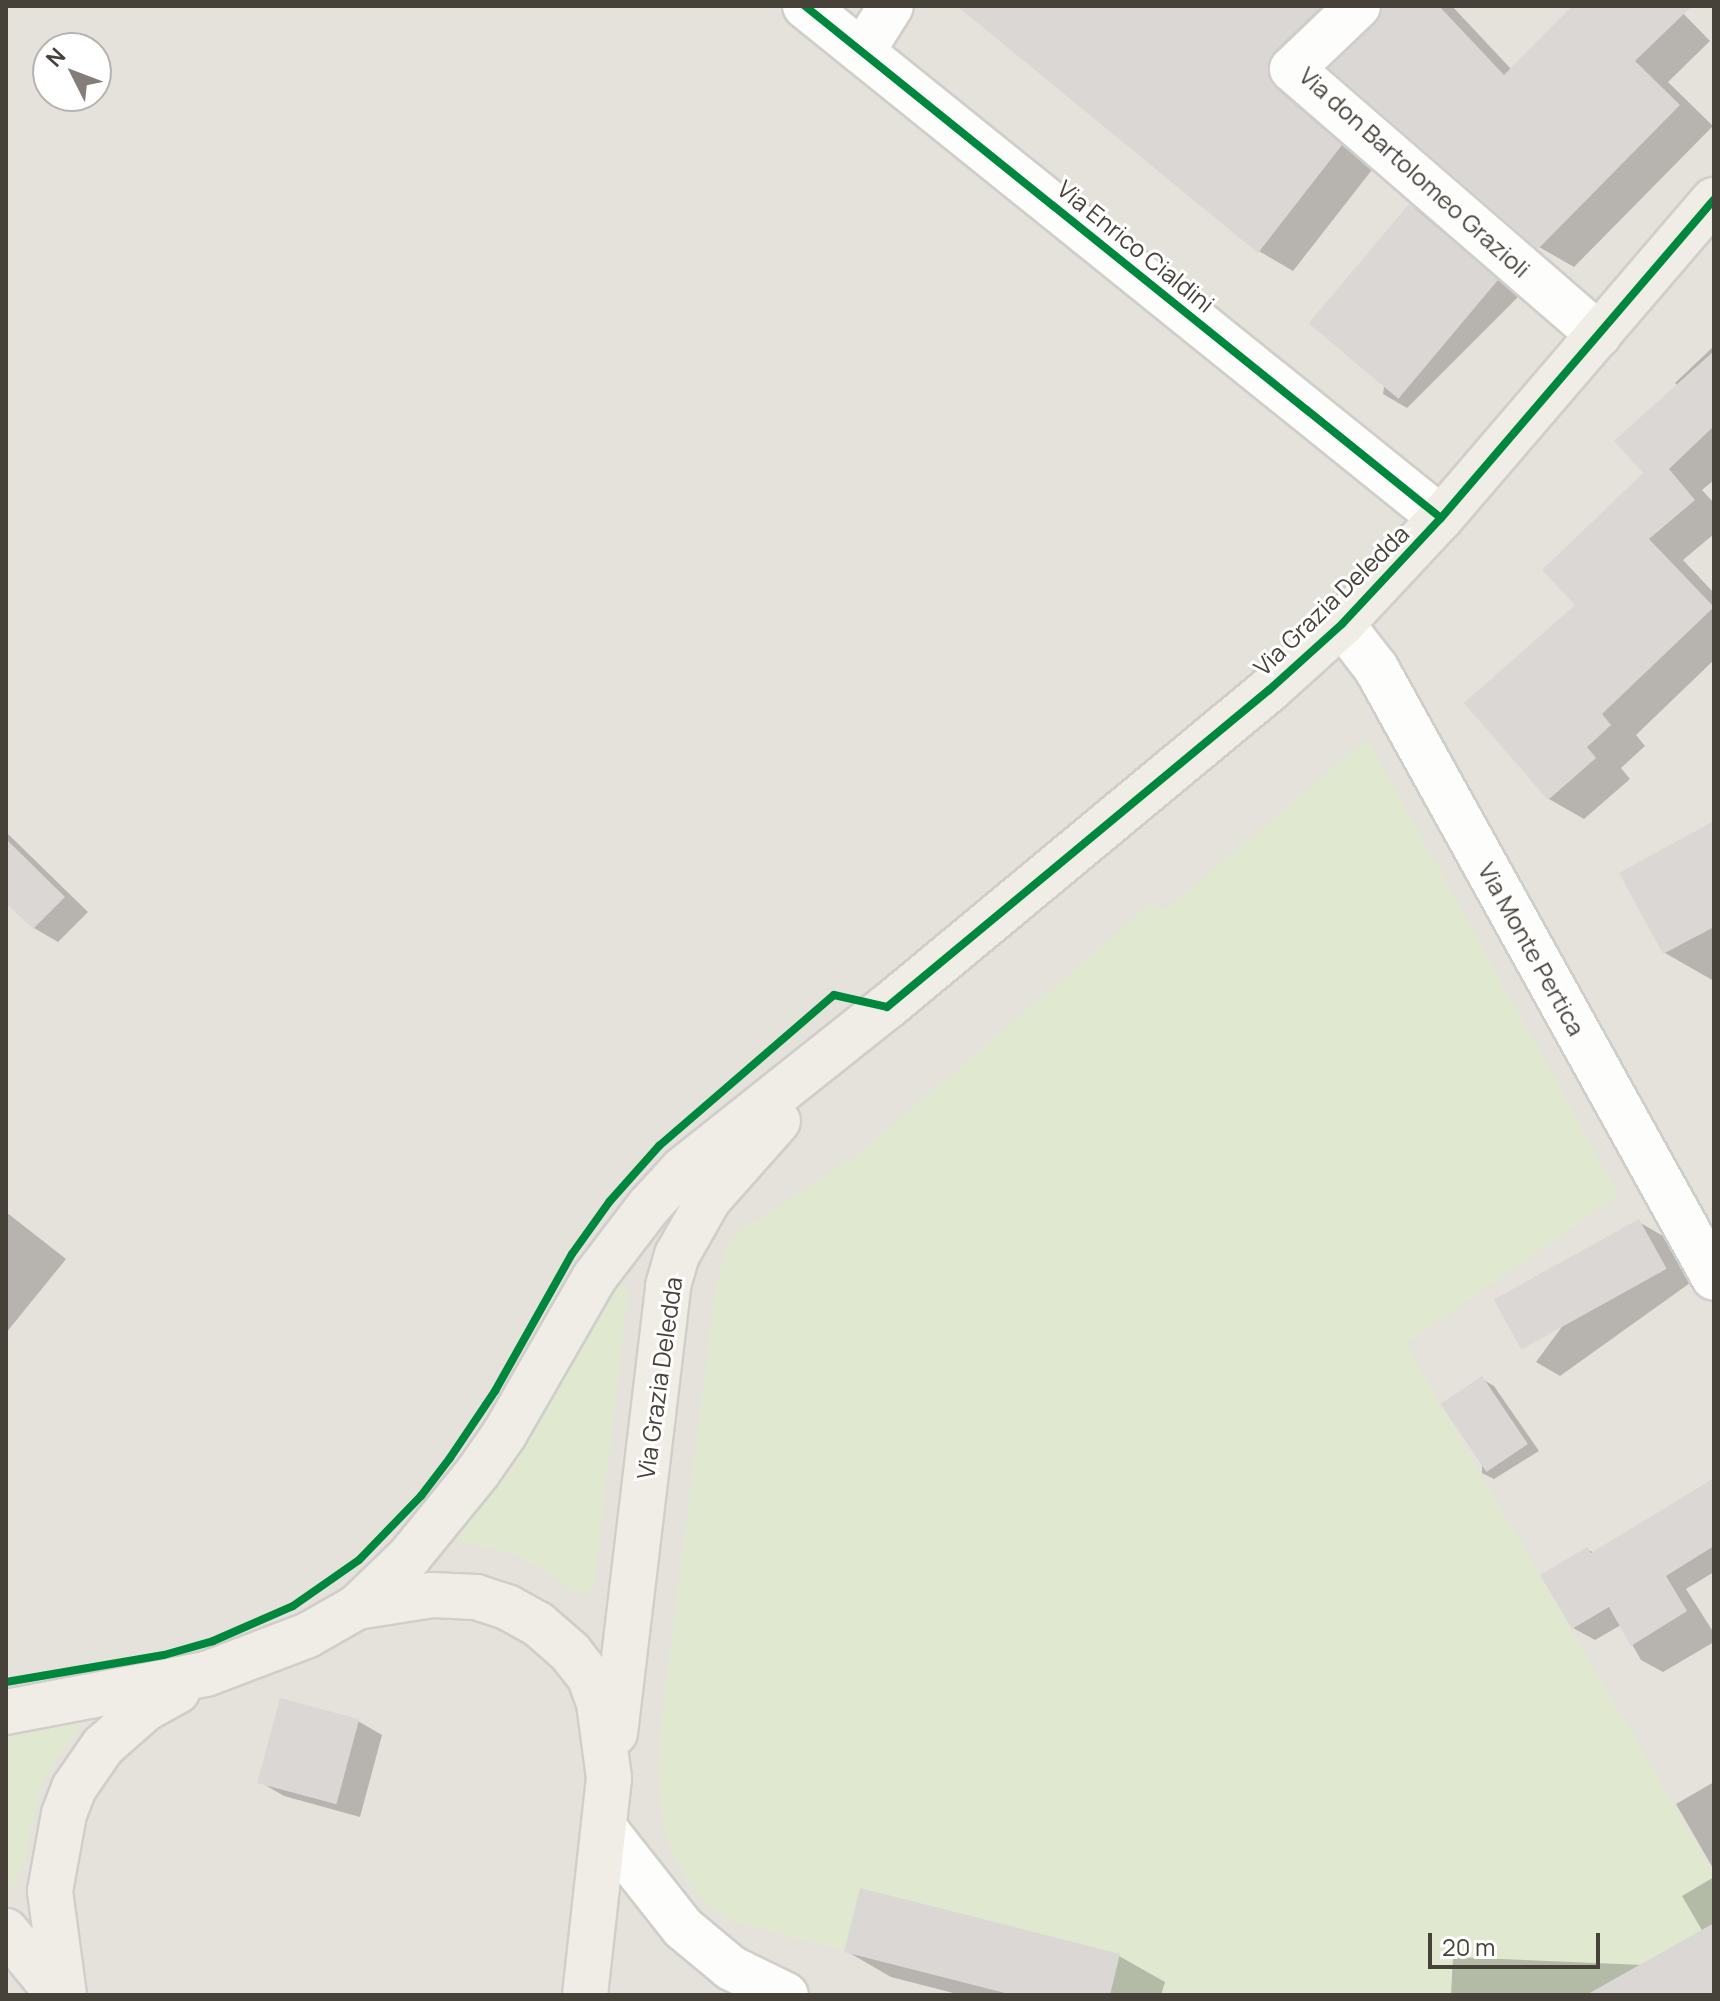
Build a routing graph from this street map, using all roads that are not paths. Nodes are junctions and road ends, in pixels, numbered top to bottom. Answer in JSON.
{"nodes":[{"id":1,"x":805,"y":6,"type":"edge"},
{"id":2,"x":891,"y":6,"type":"edge"},
{"id":3,"x":1358,"y":6,"type":"edge"},
{"id":4,"x":862,"y":52,"type":"junction"},
{"id":5,"x":1714,"y":200,"type":"edge"},
{"id":6,"x":1599,"y":335,"type":"junction"},
{"id":7,"x":1441,"y":518,"type":"junction"},
{"id":8,"x":1342,"y":624,"type":"junction"},
{"id":9,"x":887,"y":1007,"type":"junction"},
{"id":10,"x":1714,"y":1278,"type":"edge"},
{"id":11,"x":357,"y":1607,"type":"junction"},
{"id":12,"x":206,"y":1674,"type":"junction"},
{"id":13,"x":6,"y":1712,"type":"edge"},
{"id":14,"x":609,"y":1778,"type":"junction"},
{"id":15,"x":604,"y":1828,"type":"junction"},
{"id":16,"x":6,"y":1931,"type":"edge"},
{"id":17,"x":62,"y":1995,"type":"edge"},
{"id":18,"x":585,"y":1995,"type":"edge"},
{"id":19,"x":786,"y":1995,"type":"edge"}],
"edges":[{"from":1,"to":4,"type":"street","name":"Via Enrico Cialdini"},
{"from":2,"to":4,"type":"street"},
{"from":3,"to":6,"type":"street","name":"Via don Bartolomeo Grazioli"},
{"from":4,"to":7,"type":"street","name":"Via Enrico Cialdini"},
{"from":5,"to":6,"type":"main road","name":"Via Grazia Deledda"},
{"from":6,"to":7,"type":"main road","name":"Via Grazia Deledda"},
{"from":7,"to":8,"type":"main road","name":"Via Grazia Deledda"},
{"from":8,"to":9,"type":"main road","name":"Via Grazia Deledda"},
{"from":8,"to":10,"type":"street","name":"Via Monte Pertica"},
{"from":9,"to":11,"type":"main road","name":"Via Grazia Deledda"},
{"from":9,"to":14,"type":"main road","name":"Via Grazia Deledda"},
{"from":11,"to":12,"type":"main road"},
{"from":11,"to":14,"type":"main road"},
{"from":12,"to":13,"type":"main road"},
{"from":12,"to":17,"type":"main road"},
{"from":14,"to":15,"type":"main road"},
{"from":15,"to":18,"type":"main road"},
{"from":15,"to":19,"type":"street"},
{"from":16,"to":17,"type":"main road"}]}
